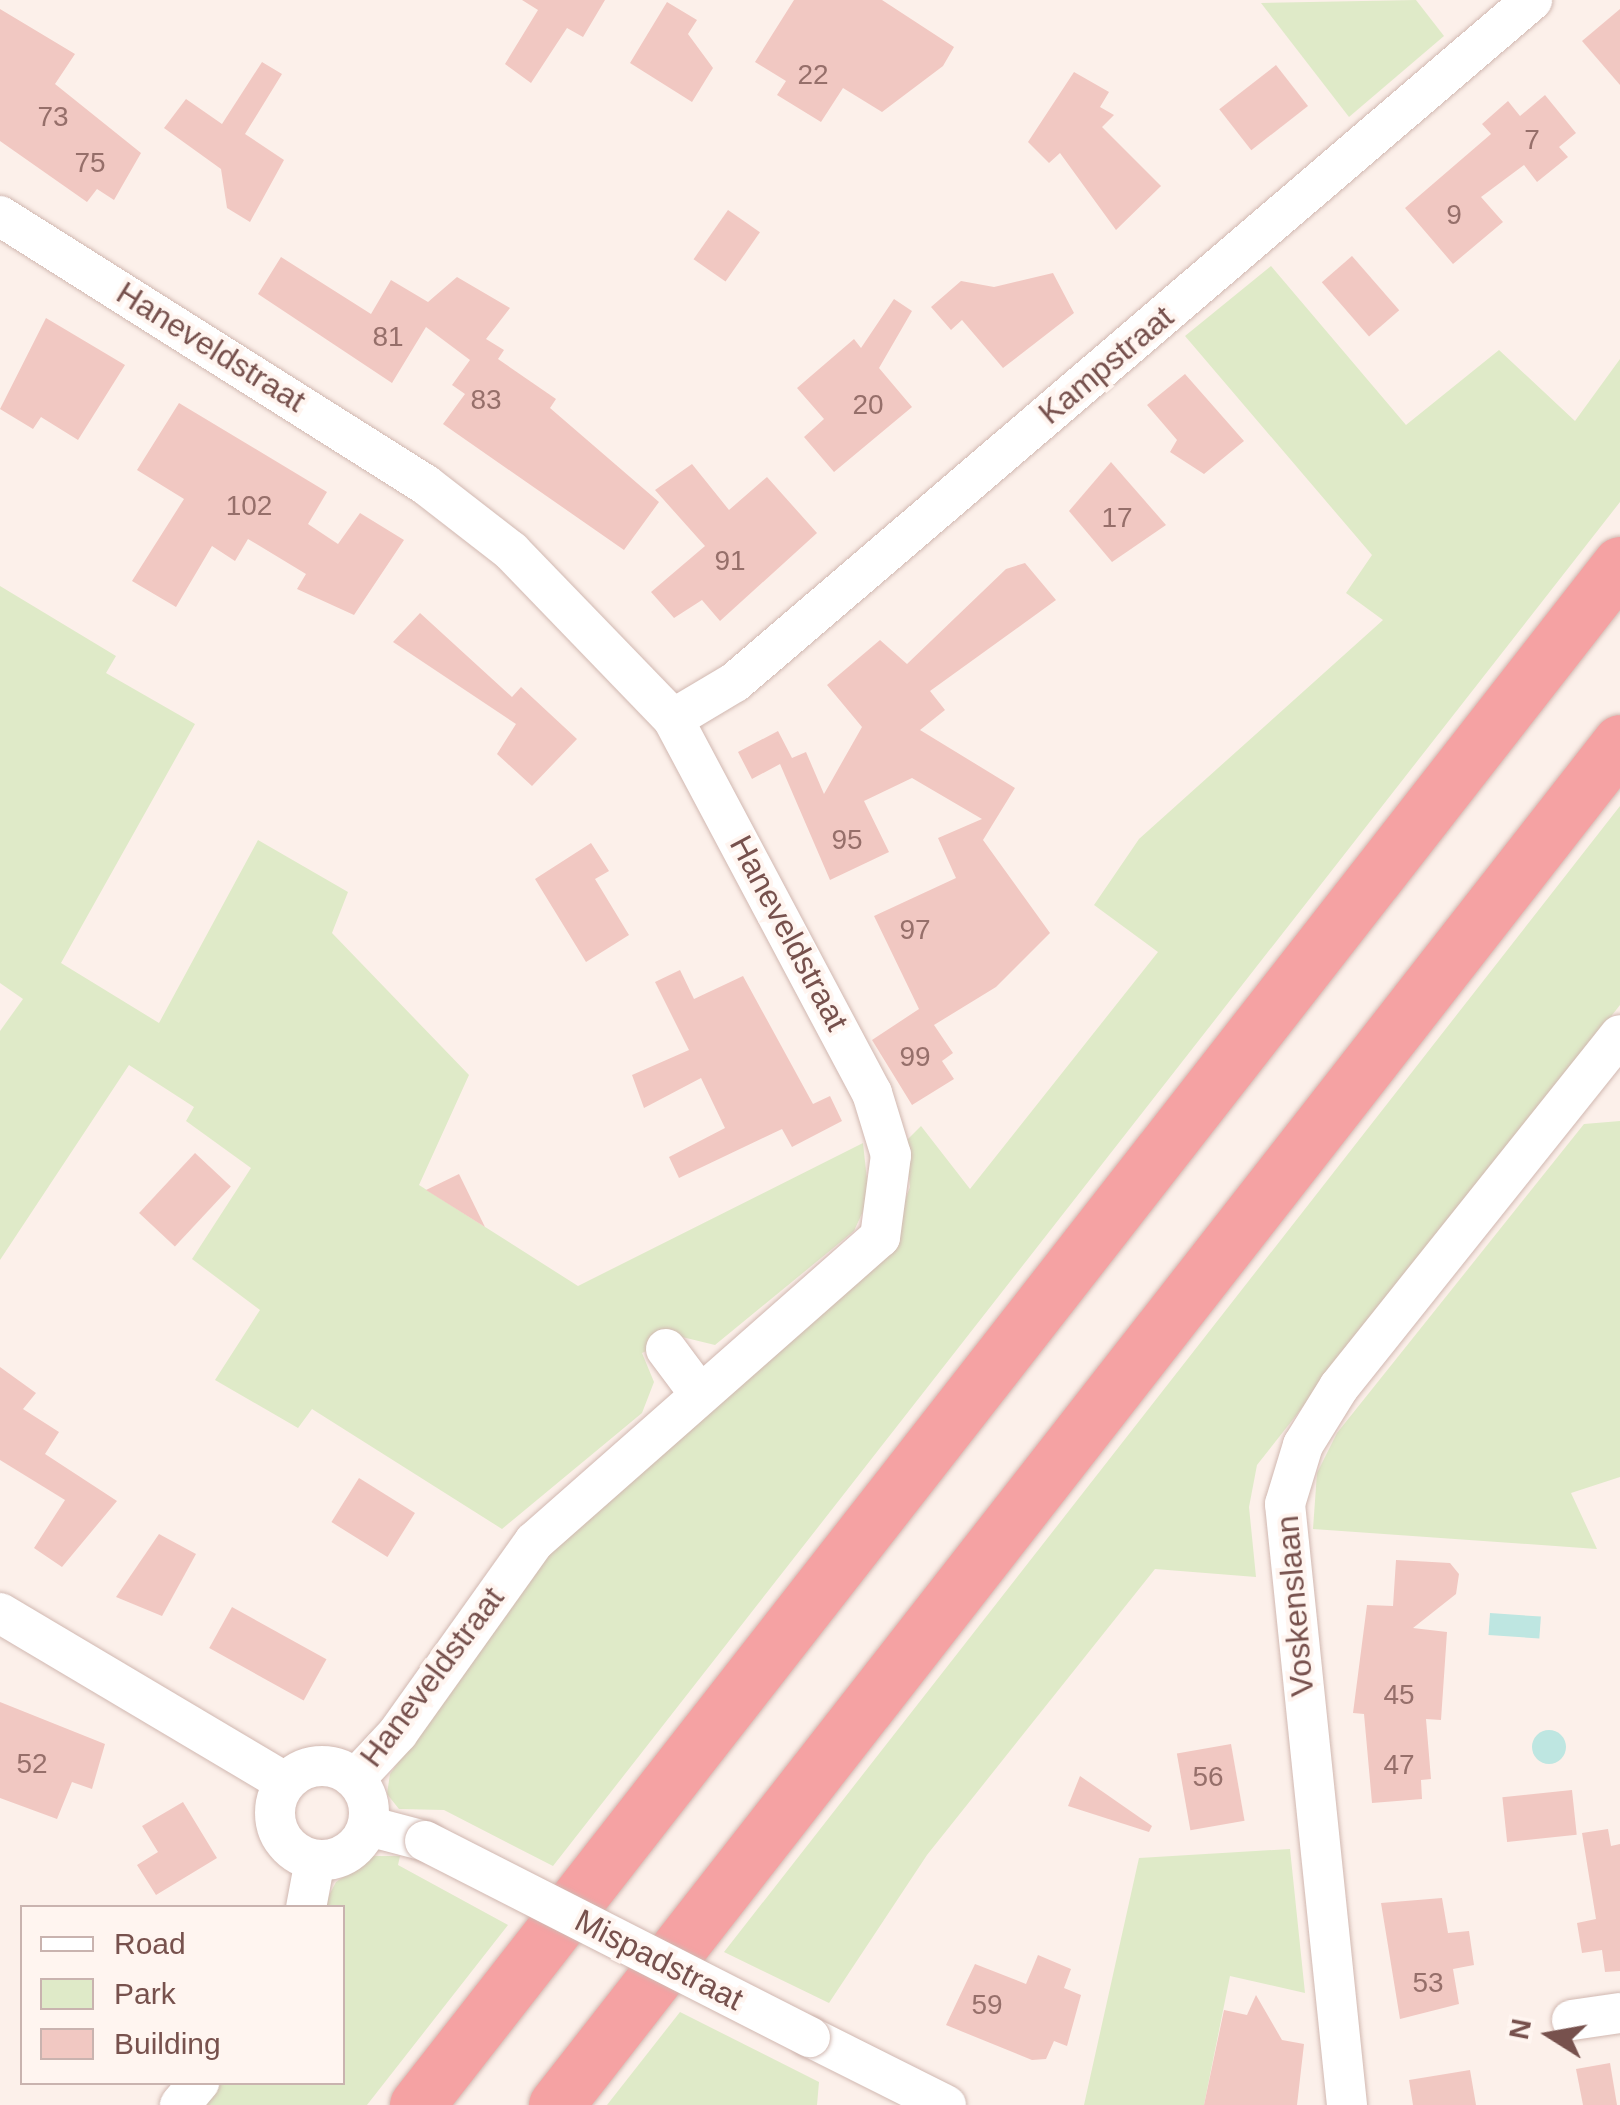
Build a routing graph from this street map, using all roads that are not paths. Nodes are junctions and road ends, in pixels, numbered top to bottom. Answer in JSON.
{"nodes":[{"id":1,"x":1532,"y":0,"type":"edge"},
{"id":2,"x":0,"y":216,"type":"edge"},
{"id":3,"x":1620,"y":564,"type":"edge"},
{"id":4,"x":673,"y":719,"type":"junction"},
{"id":5,"x":1620,"y":742,"type":"edge"},
{"id":6,"x":1620,"y":1035,"type":"edge"},
{"id":7,"x":1606,"y":1083,"type":"edge"},
{"id":8,"x":666,"y":1349,"type":"dead end"},
{"id":9,"x":698,"y":1392,"type":"junction"},
{"id":10,"x":0,"y":1613,"type":"edge"},
{"id":11,"x":354,"y":1778,"type":"junction"},
{"id":12,"x":285,"y":1782,"type":"junction"},
{"id":13,"x":368,"y":1826,"type":"junction"},
{"id":14,"x":316,"y":1860,"type":"junction"},
{"id":15,"x":307,"y":1905,"type":"edge"},
{"id":16,"x":1620,"y":2012,"type":"edge"},
{"id":17,"x":1572,"y":2020,"type":"dead end"},
{"id":18,"x":197,"y":2085,"type":"edge"},
{"id":19,"x":180,"y":2105,"type":"edge"},
{"id":20,"x":417,"y":2105,"type":"edge"},
{"id":21,"x":556,"y":2105,"type":"edge"},
{"id":22,"x":946,"y":2105,"type":"edge"},
{"id":23,"x":1347,"y":2105,"type":"edge"}],
"edges":[{"from":1,"to":4,"type":"street","name":"Kampstraat"},
{"from":2,"to":4,"type":"street","name":"Haneveldstraat"},
{"from":3,"to":20,"type":"highway"},
{"from":4,"to":9,"type":"street","name":"Haneveldstraat"},
{"from":5,"to":21,"type":"highway"},
{"from":6,"to":7,"type":"street","name":"Voskenslaan"},
{"from":7,"to":23,"type":"street","name":"Voskenslaan"},
{"from":8,"to":9,"type":"street"},
{"from":9,"to":11,"type":"street","name":"Haneveldstraat"},
{"from":10,"to":12,"type":"street"},
{"from":11,"to":12,"type":"street"},
{"from":11,"to":13,"type":"street"},
{"from":12,"to":14,"type":"street"},
{"from":13,"to":14,"type":"street"},
{"from":13,"to":22,"type":"street","name":"Mispadstraat","bridge":true},
{"from":14,"to":15,"type":"street"},
{"from":16,"to":17,"type":"street"},
{"from":18,"to":19,"type":"street"}]}
